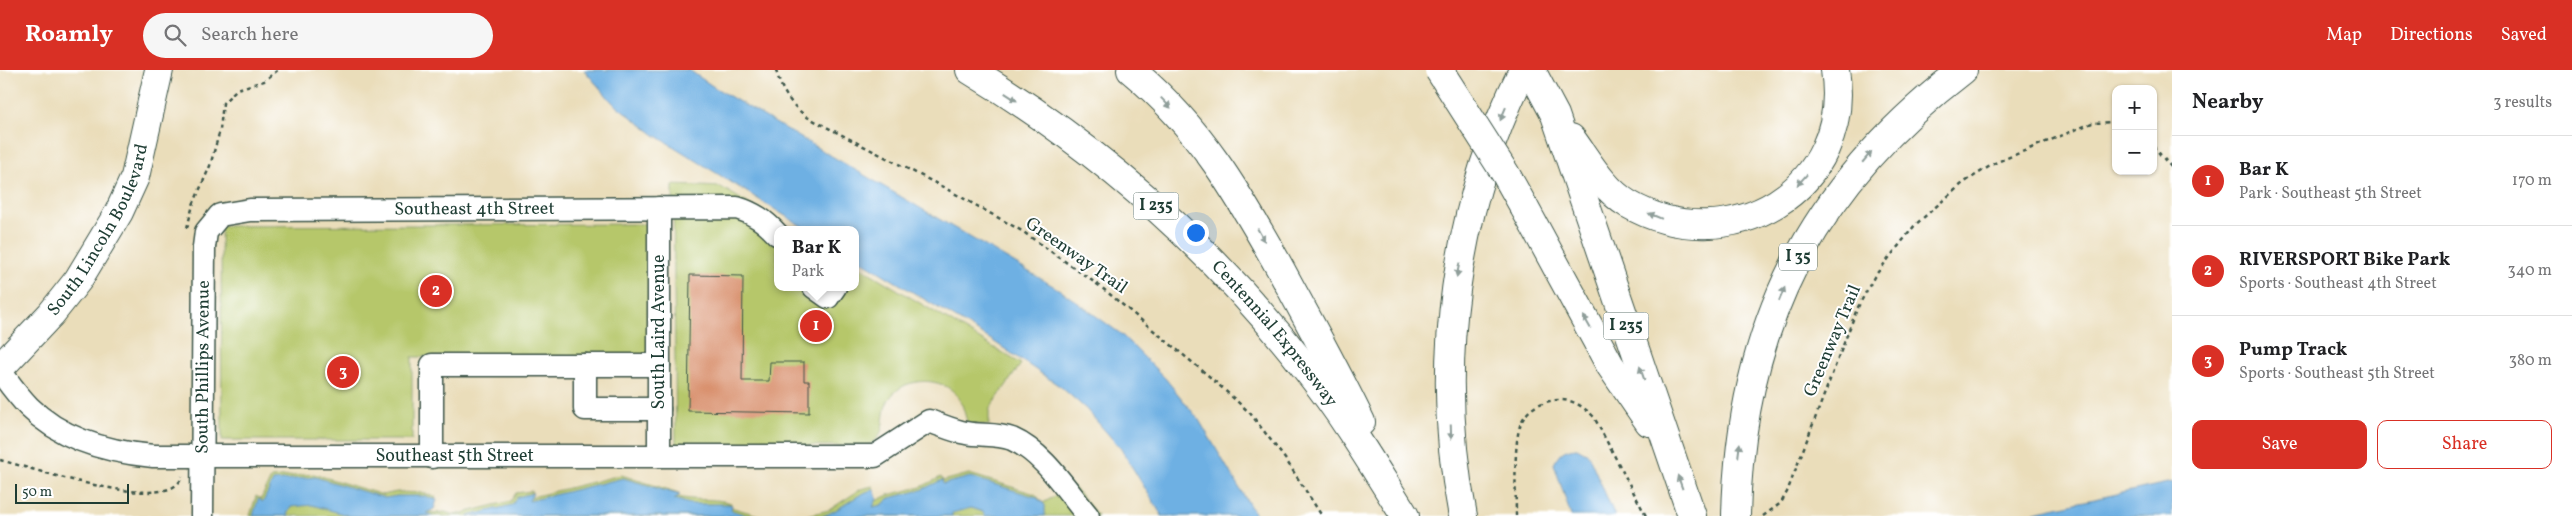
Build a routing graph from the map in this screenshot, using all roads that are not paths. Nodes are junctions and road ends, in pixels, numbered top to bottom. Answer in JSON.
{"nodes":[{"id":1,"x":970,"y":70,"type":"edge"},
{"id":2,"x":1131,"y":70,"type":"edge"},
{"id":3,"x":1439,"y":70,"type":"edge"},
{"id":4,"x":1523,"y":70,"type":"edge"},
{"id":5,"x":1531,"y":70,"type":"edge"},
{"id":6,"x":1835,"y":70,"type":"edge"},
{"id":7,"x":1963,"y":70,"type":"edge"},
{"id":8,"x":159,"y":73,"type":"edge"},
{"id":9,"x":1555,"y":115,"type":"junction"},
{"id":10,"x":659,"y":208,"type":"junction"},
{"id":11,"x":214,"y":220,"type":"joint"},
{"id":12,"x":774,"y":231,"type":"edge"},
{"id":13,"x":820,"y":291,"type":"edge"},
{"id":14,"x":832,"y":291,"type":"edge"},
{"id":15,"x":585,"y":365,"type":"junction"},
{"id":16,"x":659,"y":365,"type":"junction"},
{"id":17,"x":0,"y":369,"type":"edge"},
{"id":18,"x":659,"y":409,"type":"junction"},
{"id":19,"x":1669,"y":452,"type":"junction"},
{"id":20,"x":659,"y":456,"type":"junction"},
{"id":21,"x":202,"y":457,"type":"junction"},
{"id":22,"x":432,"y":457,"type":"junction"},
{"id":23,"x":1736,"y":507,"type":"edge"},
{"id":24,"x":1691,"y":514,"type":"edge"},
{"id":25,"x":202,"y":516,"type":"edge"},
{"id":26,"x":1088,"y":516,"type":"edge"},
{"id":27,"x":1406,"y":516,"type":"edge"},
{"id":28,"x":1463,"y":516,"type":"edge"}],
"edges":[{"from":1,"to":27,"type":"main road","name":"Centennial Expressway","number":"I 235","one_way":true},
{"from":2,"to":27,"type":"main road","one_way":true},
{"from":19,"to":3,"type":"main road","one_way":true,"bridge":true},
{"from":4,"to":28,"type":"main road","one_way":true},
{"from":5,"to":9,"type":"main road","number":"I 235"},
{"from":6,"to":9,"type":"main road","one_way":true},
{"from":23,"to":7,"type":"main road","number":"I 35","one_way":true},
{"from":8,"to":17,"type":"main road","name":"South Lincoln Boulevard"},
{"from":19,"to":9,"type":"main road","number":"I 235","one_way":true},
{"from":10,"to":11,"type":"street","name":"Southeast 4th Street"},
{"from":10,"to":12,"type":"street","name":"Southeast 4th Street"},
{"from":10,"to":16,"type":"street","name":"South Laird Avenue"},
{"from":11,"to":21,"type":"street","name":"South Phillips Avenue"},
{"from":13,"to":14,"type":"street"},
{"from":15,"to":16,"type":"street"},
{"from":15,"to":18,"type":"street"},
{"from":15,"to":22,"type":"street"},
{"from":16,"to":18,"type":"street","name":"South Laird Avenue"},
{"from":17,"to":21,"type":"street","name":"Southeast 5th Street"},
{"from":18,"to":20,"type":"street","name":"South Laird Avenue"},
{"from":24,"to":19,"type":"main road","number":"I 235","one_way":true},
{"from":20,"to":22,"type":"street","name":"Southeast 5th Street"},
{"from":20,"to":26,"type":"street","name":"Southeast 5th Street"},
{"from":21,"to":22,"type":"street","name":"Southeast 5th Street"},
{"from":21,"to":25,"type":"street","name":"South Phillips Avenue"}]}
